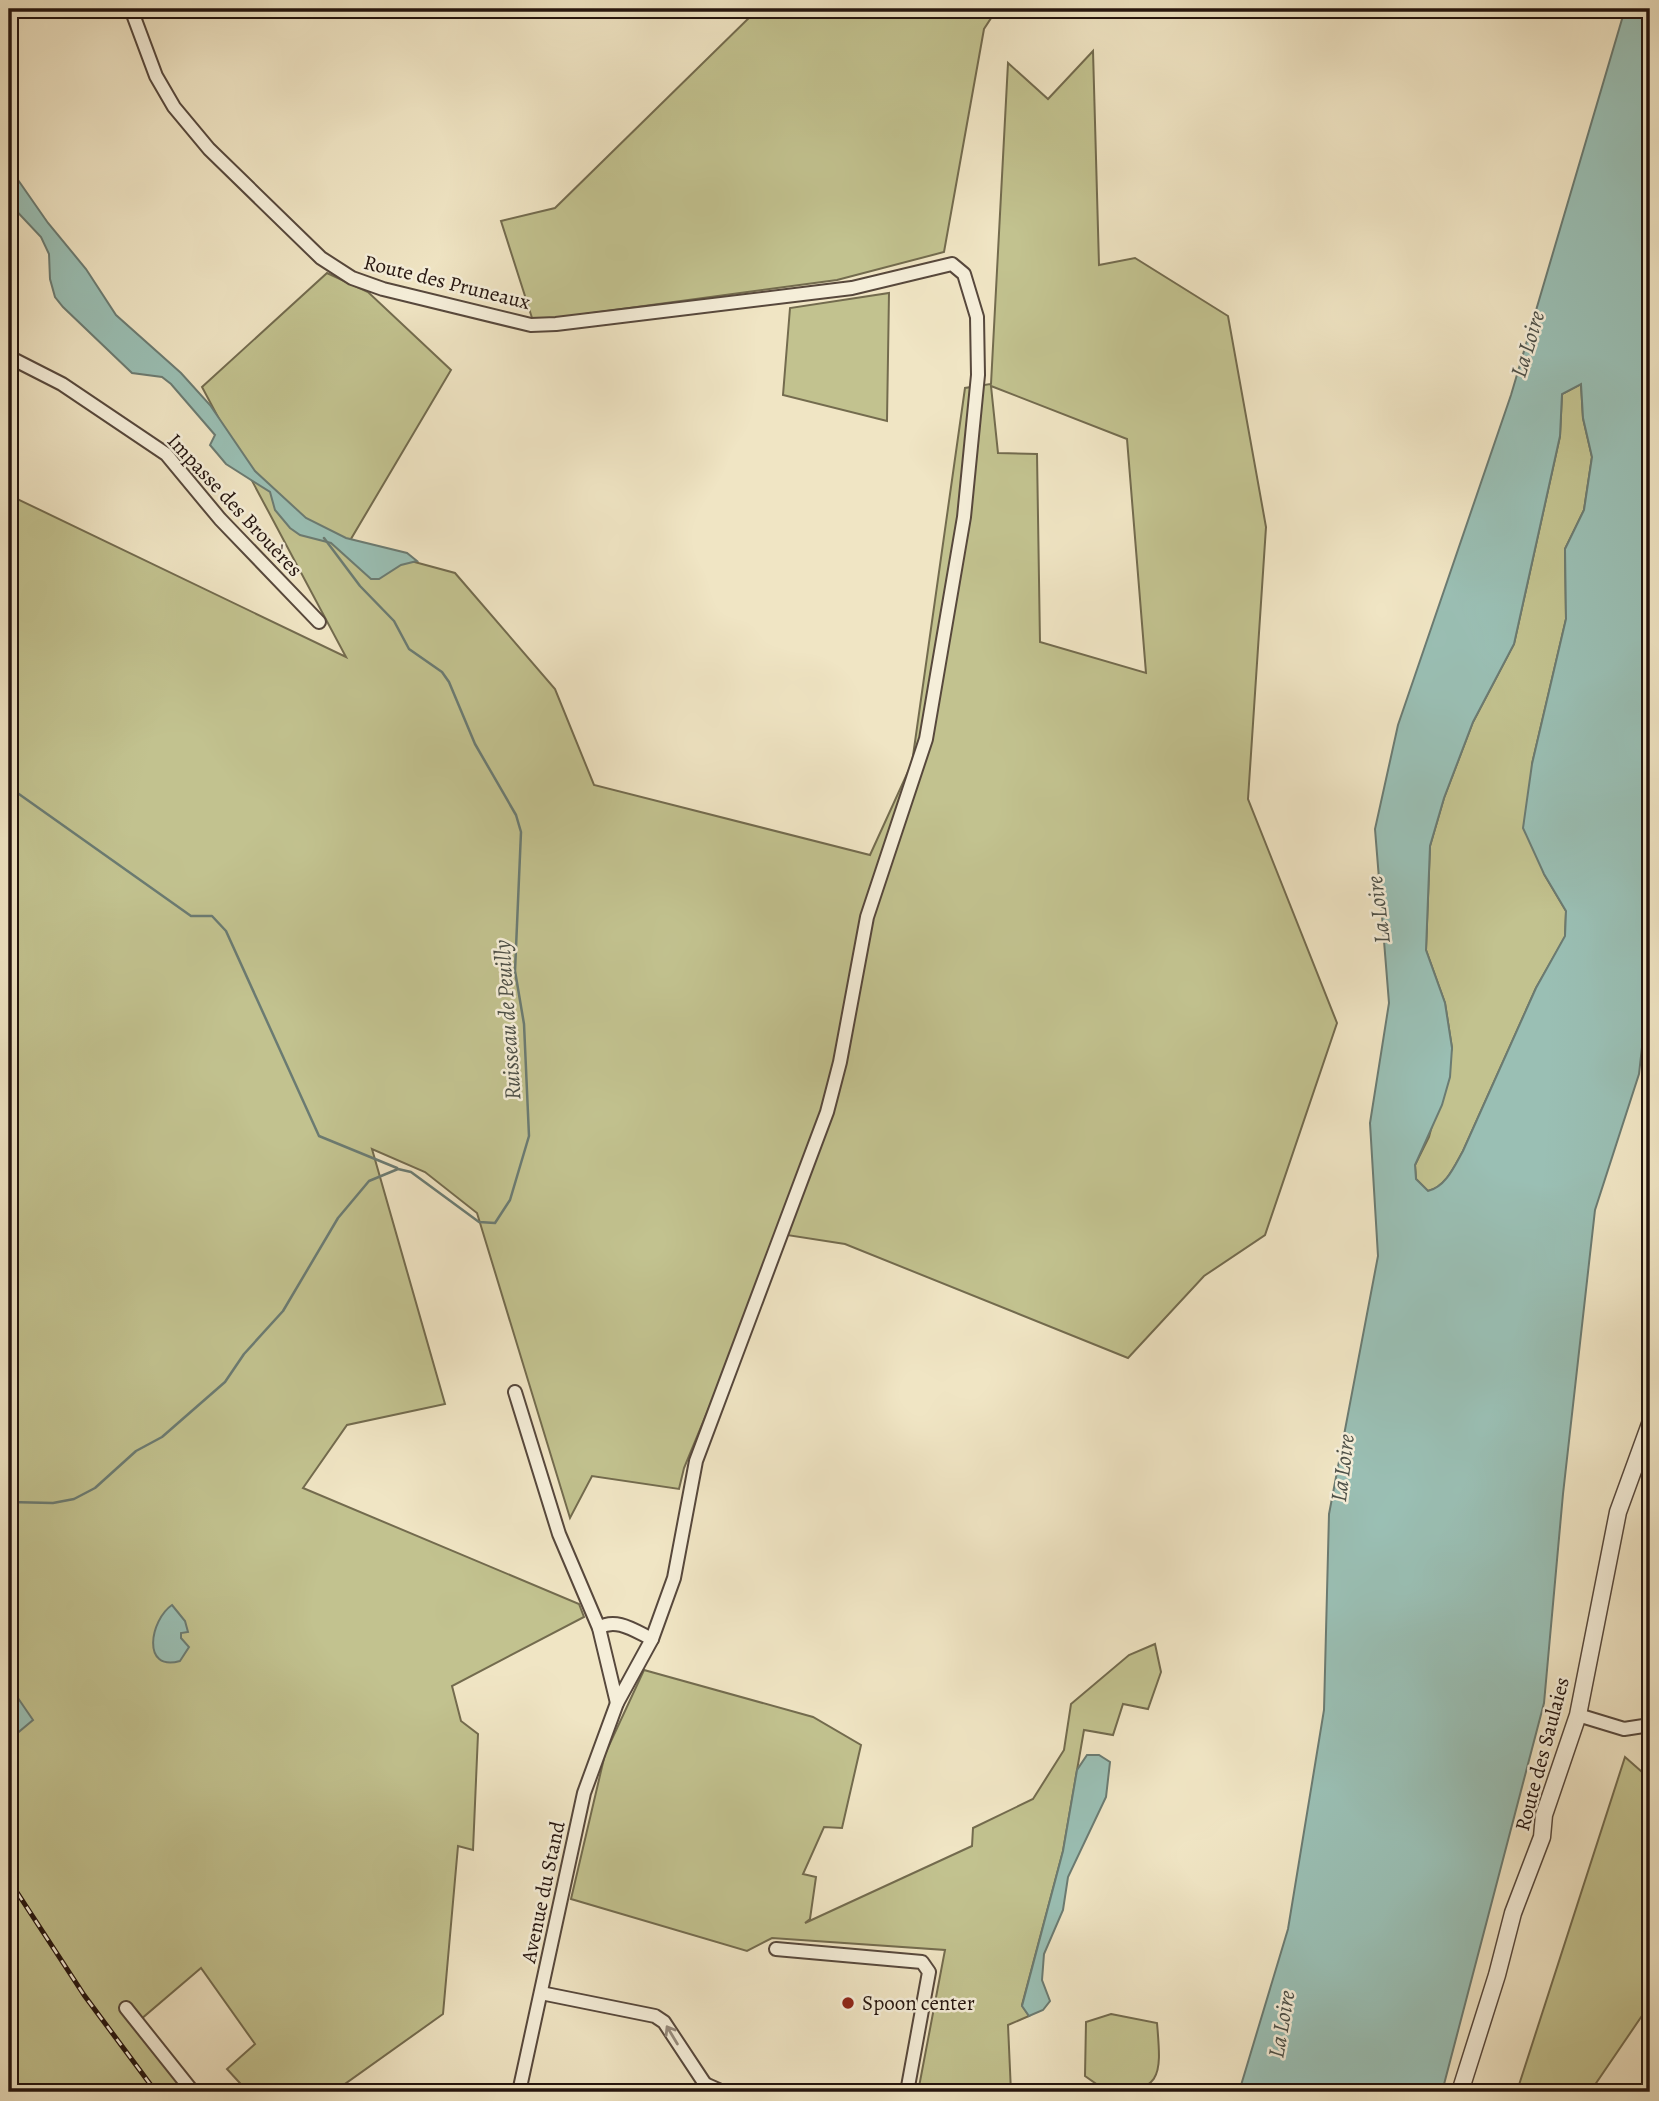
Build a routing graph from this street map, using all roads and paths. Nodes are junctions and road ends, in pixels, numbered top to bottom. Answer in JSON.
{"nodes":[{"id":1,"x":131,"y":9,"type":"edge"},
{"id":2,"x":964,"y":274,"type":"joint"},
{"id":3,"x":9,"y":357,"type":"edge"},
{"id":4,"x":319,"y":622,"type":"dead end"},
{"id":5,"x":515,"y":1392,"type":"dead end"},
{"id":6,"x":1650,"y":1424,"type":"edge"},
{"id":7,"x":599,"y":1628,"type":"junction"},
{"id":8,"x":652,"y":1639,"type":"junction"},
{"id":9,"x":617,"y":1703,"type":"junction"},
{"id":10,"x":1578,"y":1715,"type":"junction"},
{"id":11,"x":1650,"y":1725,"type":"edge"},
{"id":12,"x":775,"y":1949,"type":"dead end"},
{"id":13,"x":541,"y":1993,"type":"junction"},
{"id":14,"x":126,"y":2008,"type":"dead end"},
{"id":15,"x":704,"y":2088,"type":"edge"},
{"id":16,"x":193,"y":2092,"type":"edge"},
{"id":17,"x":519,"y":2092,"type":"edge"},
{"id":18,"x":723,"y":2092,"type":"edge"},
{"id":19,"x":907,"y":2092,"type":"edge"},
{"id":20,"x":1460,"y":2092,"type":"edge"}],
"edges":[{"from":1,"to":2,"type":"street","name":"Route des Pruneaux"},
{"from":2,"to":8,"type":"street","name":"Avenue du Stand"},
{"from":3,"to":4,"type":"street","name":"Impasse des Brouères"},
{"from":5,"to":7,"type":"street"},
{"from":6,"to":10,"type":"street","name":"Route des Saulaies"},
{"from":7,"to":8,"type":"street"},
{"from":7,"to":9,"type":"street"},
{"from":8,"to":9,"type":"street","name":"Avenue du Stand"},
{"from":9,"to":13,"type":"street","name":"Avenue du Stand"},
{"from":10,"to":11,"type":"street"},
{"from":10,"to":20,"type":"street","name":"Route des Saulaies"},
{"from":12,"to":19,"type":"street"},
{"from":15,"to":13,"type":"street","one_way":true},
{"from":13,"to":17,"type":"street","name":"Avenue du Stand"},
{"from":14,"to":16,"type":"street"},
{"from":15,"to":18,"type":"street"}]}
